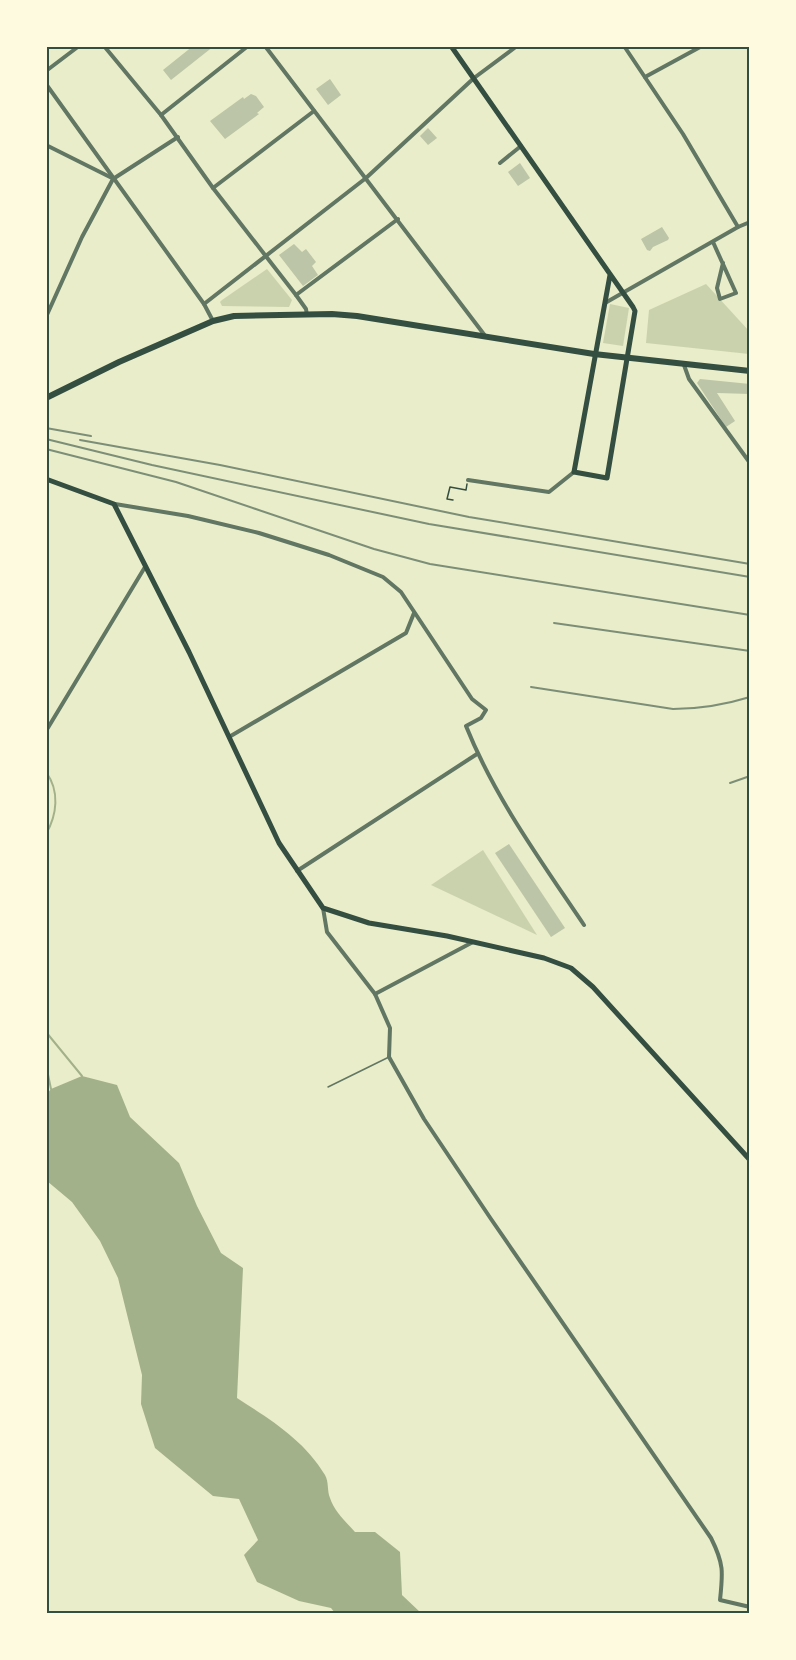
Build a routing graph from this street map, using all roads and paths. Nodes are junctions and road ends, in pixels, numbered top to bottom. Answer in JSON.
{"nodes":[{"id":1,"x":79,"y":46,"type":"edge"},
{"id":2,"x":105,"y":46,"type":"edge"},
{"id":3,"x":248,"y":46,"type":"edge"},
{"id":4,"x":265,"y":46,"type":"edge"},
{"id":5,"x":451,"y":46,"type":"edge"},
{"id":6,"x":518,"y":46,"type":"edge"},
{"id":7,"x":624,"y":46,"type":"edge"},
{"id":8,"x":702,"y":46,"type":"edge"},
{"id":9,"x":46,"y":71,"type":"edge"},
{"id":10,"x":645,"y":77,"type":"junction"},
{"id":11,"x":474,"y":78,"type":"junction"},
{"id":12,"x":46,"y":84,"type":"edge"},
{"id":13,"x":315,"y":111,"type":"junction"},
{"id":14,"x":161,"y":115,"type":"junction"},
{"id":15,"x":178,"y":137,"type":"junction"},
{"id":16,"x":46,"y":145,"type":"edge"},
{"id":17,"x":521,"y":146,"type":"junction"},
{"id":18,"x":500,"y":163,"type":"dead end"},
{"id":19,"x":113,"y":179,"type":"junction"},
{"id":20,"x":367,"y":179,"type":"junction"},
{"id":21,"x":213,"y":188,"type":"junction"},
{"id":22,"x":398,"y":219,"type":"junction"},
{"id":23,"x":750,"y":222,"type":"edge"},
{"id":24,"x":738,"y":227,"type":"junction"},
{"id":25,"x":713,"y":242,"type":"junction"},
{"id":26,"x":266,"y":255,"type":"junction"},
{"id":27,"x":723,"y":263,"type":"junction"},
{"id":28,"x":610,"y":275,"type":"junction"},
{"id":29,"x":624,"y":294,"type":"junction"},
{"id":30,"x":296,"y":295,"type":"junction"},
{"id":31,"x":604,"y":303,"type":"junction"},
{"id":32,"x":204,"y":304,"type":"junction"},
{"id":33,"x":307,"y":315,"type":"junction"},
{"id":34,"x":46,"y":317,"type":"edge"},
{"id":35,"x":213,"y":321,"type":"junction"},
{"id":36,"x":487,"y":338,"type":"junction"},
{"id":37,"x":594,"y":354,"type":"junction"},
{"id":38,"x":628,"y":359,"type":"junction"},
{"id":39,"x":684,"y":365,"type":"junction"},
{"id":40,"x":750,"y":371,"type":"edge"},
{"id":41,"x":46,"y":398,"type":"edge"},
{"id":42,"x":750,"y":463,"type":"edge"},
{"id":43,"x":574,"y":472,"type":"junction"},
{"id":44,"x":46,"y":479,"type":"edge"},
{"id":45,"x":468,"y":480,"type":"joint"},
{"id":46,"x":453,"y":500,"type":"dead end"},
{"id":47,"x":114,"y":504,"type":"junction"},
{"id":48,"x":146,"y":566,"type":"junction"},
{"id":49,"x":414,"y":613,"type":"junction"},
{"id":50,"x":46,"y":731,"type":"edge"},
{"id":51,"x":229,"y":737,"type":"junction"},
{"id":52,"x":477,"y":754,"type":"junction"},
{"id":53,"x":297,"y":871,"type":"junction"},
{"id":54,"x":324,"y":908,"type":"junction"},
{"id":55,"x":584,"y":925,"type":"dead end"},
{"id":56,"x":473,"y":942,"type":"junction"},
{"id":57,"x":375,"y":994,"type":"junction"},
{"id":58,"x":389,"y":1057,"type":"junction"},
{"id":59,"x":328,"y":1087,"type":"dead end"},
{"id":60,"x":750,"y":1160,"type":"edge"},
{"id":61,"x":750,"y":1607,"type":"edge"}],
"edges":[{"from":1,"to":9,"type":"street"},
{"from":2,"to":14,"type":"street"},
{"from":3,"to":14,"type":"street"},
{"from":4,"to":13,"type":"street"},
{"from":5,"to":11,"type":"main road"},
{"from":6,"to":11,"type":"street"},
{"from":7,"to":10,"type":"street"},
{"from":8,"to":10,"type":"street"},
{"from":10,"to":24,"type":"street"},
{"from":11,"to":17,"type":"main road"},
{"from":11,"to":20,"type":"street"},
{"from":12,"to":19,"type":"street"},
{"from":13,"to":20,"type":"street"},
{"from":13,"to":21,"type":"street"},
{"from":14,"to":15,"type":"street"},
{"from":15,"to":19,"type":"street"},
{"from":15,"to":21,"type":"street"},
{"from":16,"to":19,"type":"street"},
{"from":17,"to":18,"type":"street"},
{"from":17,"to":28,"type":"main road"},
{"from":19,"to":32,"type":"street"},
{"from":19,"to":34,"type":"street"},
{"from":20,"to":22,"type":"street"},
{"from":20,"to":26,"type":"street"},
{"from":21,"to":26,"type":"street"},
{"from":22,"to":30,"type":"street"},
{"from":22,"to":36,"type":"street"},
{"from":23,"to":24,"type":"street"},
{"from":24,"to":25,"type":"street"},
{"from":25,"to":27,"type":"street"},
{"from":25,"to":29,"type":"street"},
{"from":26,"to":30,"type":"street"},
{"from":26,"to":32,"type":"street"},
{"from":27,"to":27,"type":"street"},
{"from":28,"to":29,"type":"main road"},
{"from":28,"to":31,"type":"main road"},
{"from":29,"to":31,"type":"street"},
{"from":29,"to":38,"type":"main road"},
{"from":30,"to":33,"type":"street"},
{"from":31,"to":37,"type":"main road"},
{"from":32,"to":35,"type":"street"},
{"from":33,"to":35,"type":"highway"},
{"from":33,"to":36,"type":"highway"},
{"from":35,"to":41,"type":"highway"},
{"from":36,"to":37,"type":"highway"},
{"from":37,"to":38,"type":"highway"},
{"from":37,"to":43,"type":"main road"},
{"from":38,"to":39,"type":"highway"},
{"from":38,"to":43,"type":"main road"},
{"from":39,"to":40,"type":"highway"},
{"from":39,"to":42,"type":"street"},
{"from":43,"to":45,"type":"street"},
{"from":44,"to":47,"type":"main road"},
{"from":45,"to":46,"type":"path"},
{"from":47,"to":48,"type":"main road"},
{"from":47,"to":49,"type":"street"},
{"from":48,"to":50,"type":"street"},
{"from":48,"to":51,"type":"main road"},
{"from":49,"to":51,"type":"street"},
{"from":49,"to":52,"type":"street"},
{"from":51,"to":53,"type":"main road"},
{"from":52,"to":53,"type":"street"},
{"from":52,"to":55,"type":"street"},
{"from":53,"to":54,"type":"main road"},
{"from":54,"to":56,"type":"main road"},
{"from":54,"to":57,"type":"street"},
{"from":56,"to":57,"type":"street"},
{"from":56,"to":60,"type":"main road"},
{"from":57,"to":58,"type":"street"},
{"from":58,"to":59,"type":"lane"},
{"from":58,"to":61,"type":"street"}]}
